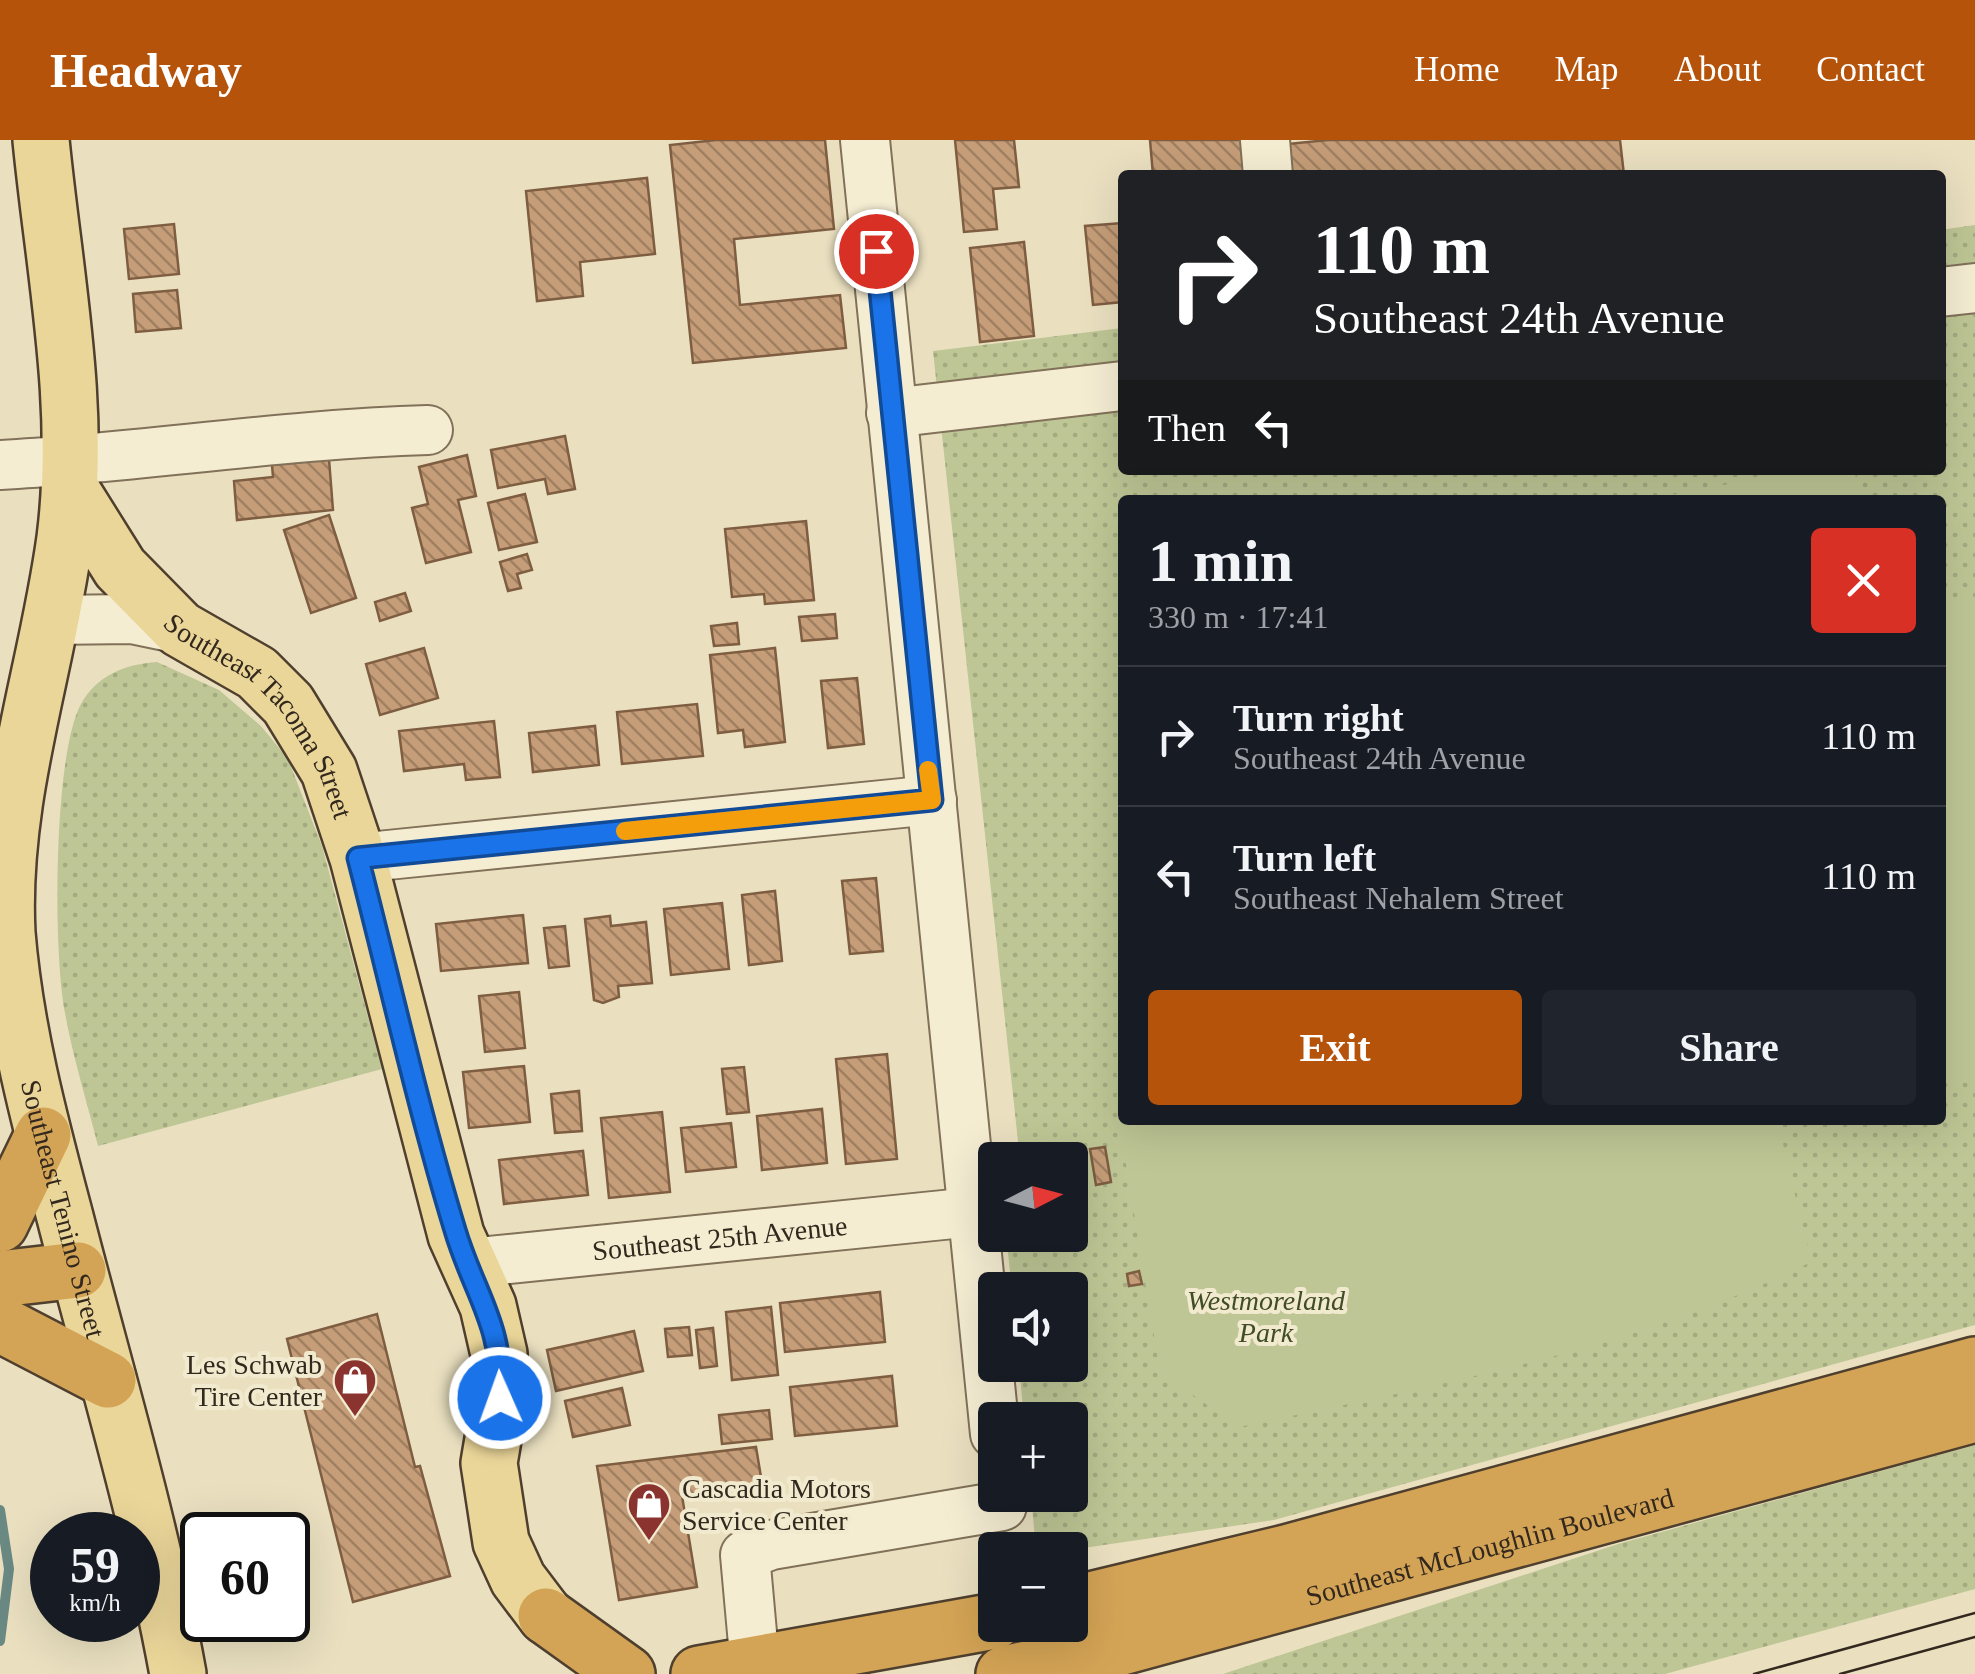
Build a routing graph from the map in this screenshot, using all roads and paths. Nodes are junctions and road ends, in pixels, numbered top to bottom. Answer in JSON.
{"nodes":[{"id":1,"x":41,"y":140,"type":"edge"},
{"id":2,"x":865,"y":140,"type":"edge"},
{"id":3,"x":1264,"y":140,"type":"edge"},
{"id":4,"x":1267,"y":170,"type":"edge"},
{"id":5,"x":1975,"y":288,"type":"edge"},
{"id":6,"x":1946,"y":291,"type":"edge"},
{"id":7,"x":1118,"y":386,"type":"edge"},
{"id":8,"x":892,"y":413,"type":"junction"},
{"id":9,"x":428,"y":430,"type":"dead end"},
{"id":10,"x":0,"y":466,"type":"edge"},
{"id":11,"x":70,"y":475,"type":"junction"},
{"id":12,"x":50,"y":620,"type":"junction"},
{"id":13,"x":180,"y":628,"type":"junction"},
{"id":14,"x":932,"y":800,"type":"junction"},
{"id":15,"x":358,"y":858,"type":"junction"},
{"id":16,"x":43,"y":1135,"type":"junction"},
{"id":17,"x":972,"y":1212,"type":"junction"},
{"id":18,"x":0,"y":1224,"type":"edge"},
{"id":19,"x":469,"y":1264,"type":"junction"},
{"id":20,"x":78,"y":1270,"type":"junction"},
{"id":21,"x":0,"y":1279,"type":"edge"},
{"id":22,"x":0,"y":1324,"type":"edge"},
{"id":23,"x":1975,"y":1365,"type":"edge"},
{"id":24,"x":108,"y":1380,"type":"junction"},
{"id":25,"x":992,"y":1402,"type":"edge"},
{"id":26,"x":1975,"y":1414,"type":"edge"},
{"id":27,"x":989,"y":1512,"type":"edge"},
{"id":28,"x":1088,"y":1601,"type":"edge"},
{"id":29,"x":546,"y":1616,"type":"joint"},
{"id":30,"x":978,"y":1624,"type":"edge"},
{"id":31,"x":175,"y":1656,"type":"edge"},
{"id":32,"x":1092,"y":1662,"type":"edge"},
{"id":33,"x":754,"y":1666,"type":"junction"},
{"id":34,"x":627,"y":1674,"type":"edge"},
{"id":35,"x":699,"y":1674,"type":"edge"},
{"id":36,"x":1004,"y":1674,"type":"edge"}],
"edges":[{"from":1,"to":11,"type":"main road"},
{"from":2,"to":8,"type":"street"},
{"from":3,"to":4,"type":"street"},
{"from":5,"to":6,"type":"street"},
{"from":7,"to":8,"type":"street"},
{"from":8,"to":14,"type":"street"},
{"from":9,"to":11,"type":"street"},
{"from":10,"to":11,"type":"street"},
{"from":11,"to":12,"type":"main road"},
{"from":11,"to":13,"type":"main road"},
{"from":12,"to":13,"type":"street","name":"Southeast Tacoma Street"},
{"from":12,"to":16,"type":"main road","name":"Southeast Tenino Street"},
{"from":13,"to":15,"type":"main road","name":"Southeast Tacoma Street"},
{"from":14,"to":15,"type":"street"},
{"from":14,"to":17,"type":"street"},
{"from":15,"to":19,"type":"main road","name":"Southeast Tacoma Street"},
{"from":16,"to":18,"type":"highway"},
{"from":16,"to":20,"type":"main road","name":"Southeast Tenino Street"},
{"from":17,"to":19,"type":"street","name":"Southeast 25th Avenue"},
{"from":17,"to":25,"type":"street"},
{"from":19,"to":29,"type":"main road","name":"Southeast Tacoma Street"},
{"from":20,"to":21,"type":"highway"},
{"from":20,"to":24,"type":"main road","name":"Southeast Tenino Street"},
{"from":22,"to":24,"type":"highway"},
{"from":23,"to":28,"type":"highway","name":"Southeast McLoughlin Boulevard"},
{"from":24,"to":31,"type":"main road","name":"Southeast Tenino Street"},
{"from":26,"to":32,"type":"highway","name":"Southeast McLoughlin Boulevard"},
{"from":27,"to":33,"type":"street"},
{"from":29,"to":34,"type":"highway"},
{"from":30,"to":33,"type":"highway"},
{"from":32,"to":36,"type":"highway","name":"Southeast McLoughlin Boulevard"},
{"from":33,"to":35,"type":"highway"}]}
